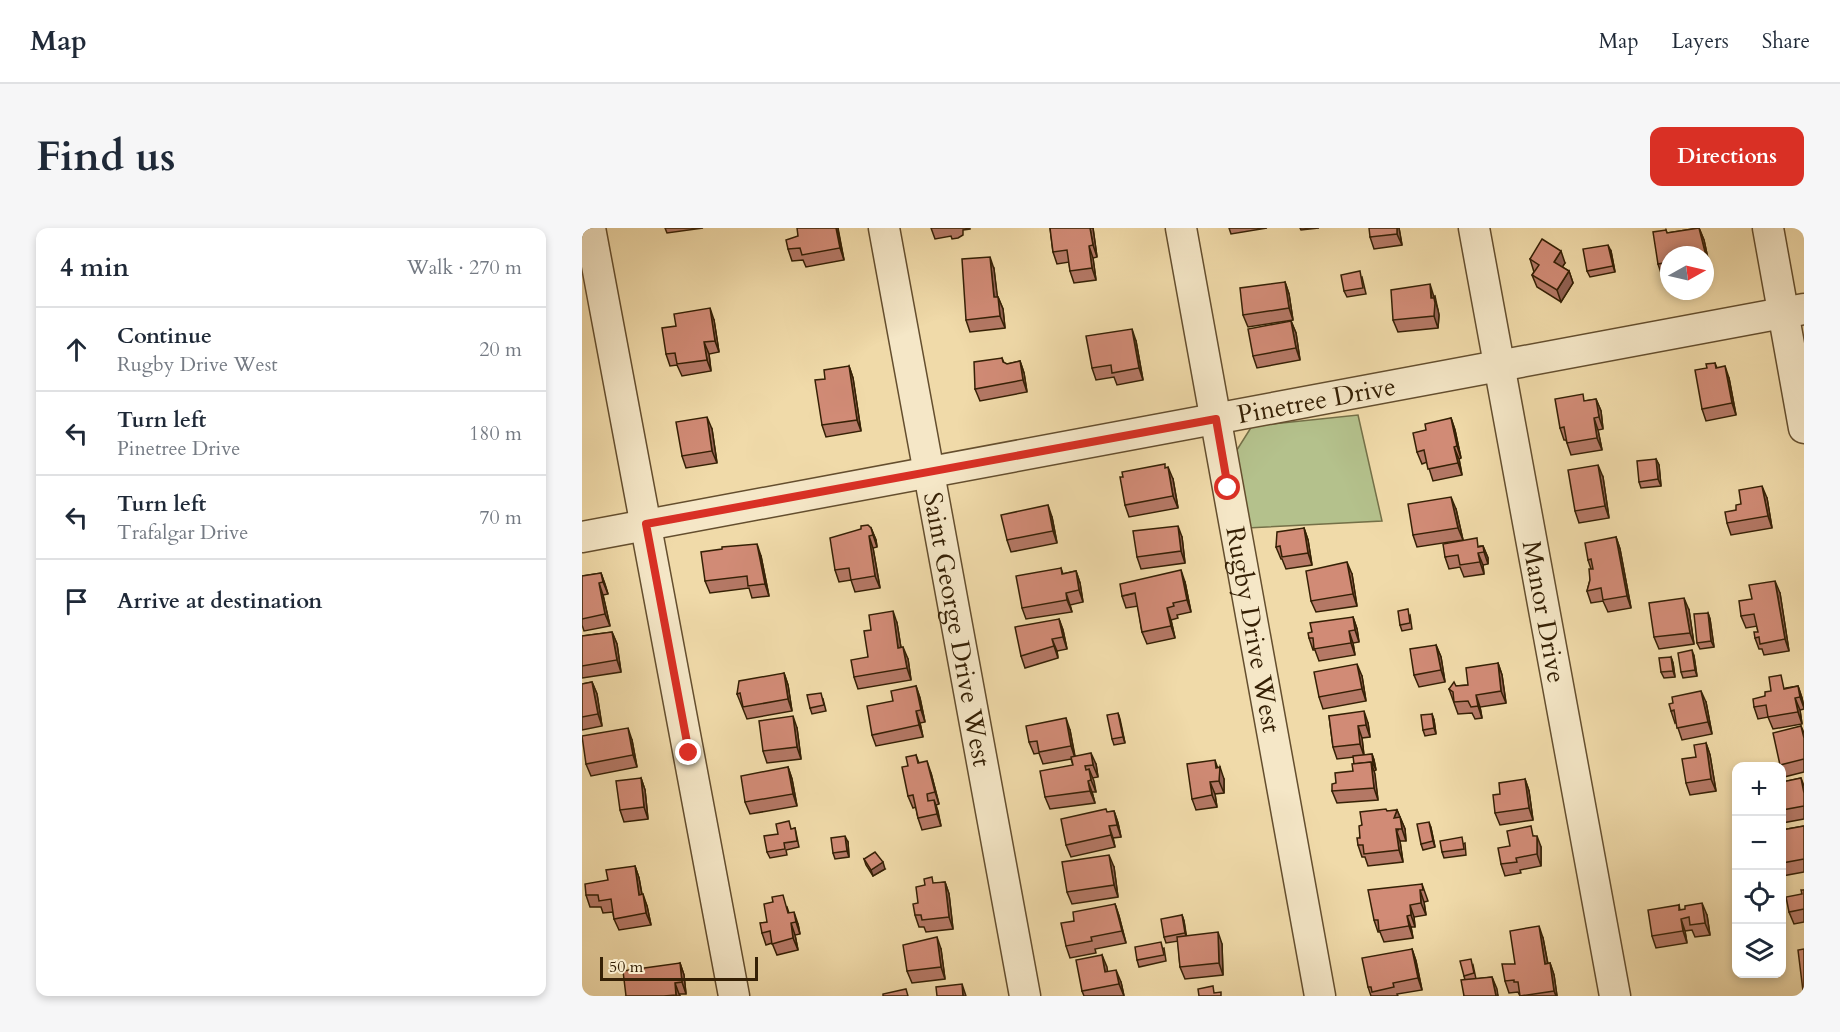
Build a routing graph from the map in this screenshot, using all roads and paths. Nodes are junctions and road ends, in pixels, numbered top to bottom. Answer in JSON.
{"nodes":[{"id":1,"x":590,"y":228,"type":"edge"},
{"id":2,"x":884,"y":228,"type":"edge"},
{"id":3,"x":1181,"y":228,"type":"edge"},
{"id":4,"x":1474,"y":228,"type":"edge"},
{"id":5,"x":1768,"y":228,"type":"edge"},
{"id":6,"x":1794,"y":311,"type":"edge"},
{"id":7,"x":1498,"y":367,"type":"junction"},
{"id":8,"x":1216,"y":419,"type":"junction"},
{"id":9,"x":1804,"y":428,"type":"edge"},
{"id":10,"x":929,"y":472,"type":"junction"},
{"id":11,"x":646,"y":524,"type":"junction"},
{"id":12,"x":582,"y":537,"type":"edge"},
{"id":13,"x":734,"y":996,"type":"edge"},
{"id":14,"x":1025,"y":996,"type":"edge"},
{"id":15,"x":1320,"y":996,"type":"edge"},
{"id":16,"x":1615,"y":996,"type":"edge"}],
"edges":[{"from":1,"to":11,"type":"street"},
{"from":2,"to":10,"type":"street","name":"Saint George Drive West"},
{"from":3,"to":8,"type":"street","name":"Rugby Drive West"},
{"from":4,"to":7,"type":"street","name":"Manor Drive"},
{"from":5,"to":6,"type":"street"},
{"from":6,"to":7,"type":"street","name":"Pinetree Drive"},
{"from":6,"to":9,"type":"street"},
{"from":7,"to":8,"type":"street","name":"Pinetree Drive"},
{"from":7,"to":16,"type":"street","name":"Manor Drive"},
{"from":8,"to":10,"type":"street","name":"Pinetree Drive"},
{"from":8,"to":15,"type":"street","name":"Rugby Drive West"},
{"from":10,"to":11,"type":"street","name":"Pinetree Drive"},
{"from":10,"to":14,"type":"street","name":"Saint George Drive West"},
{"from":11,"to":12,"type":"street","name":"Pinetree Drive"},
{"from":11,"to":13,"type":"street"}]}
